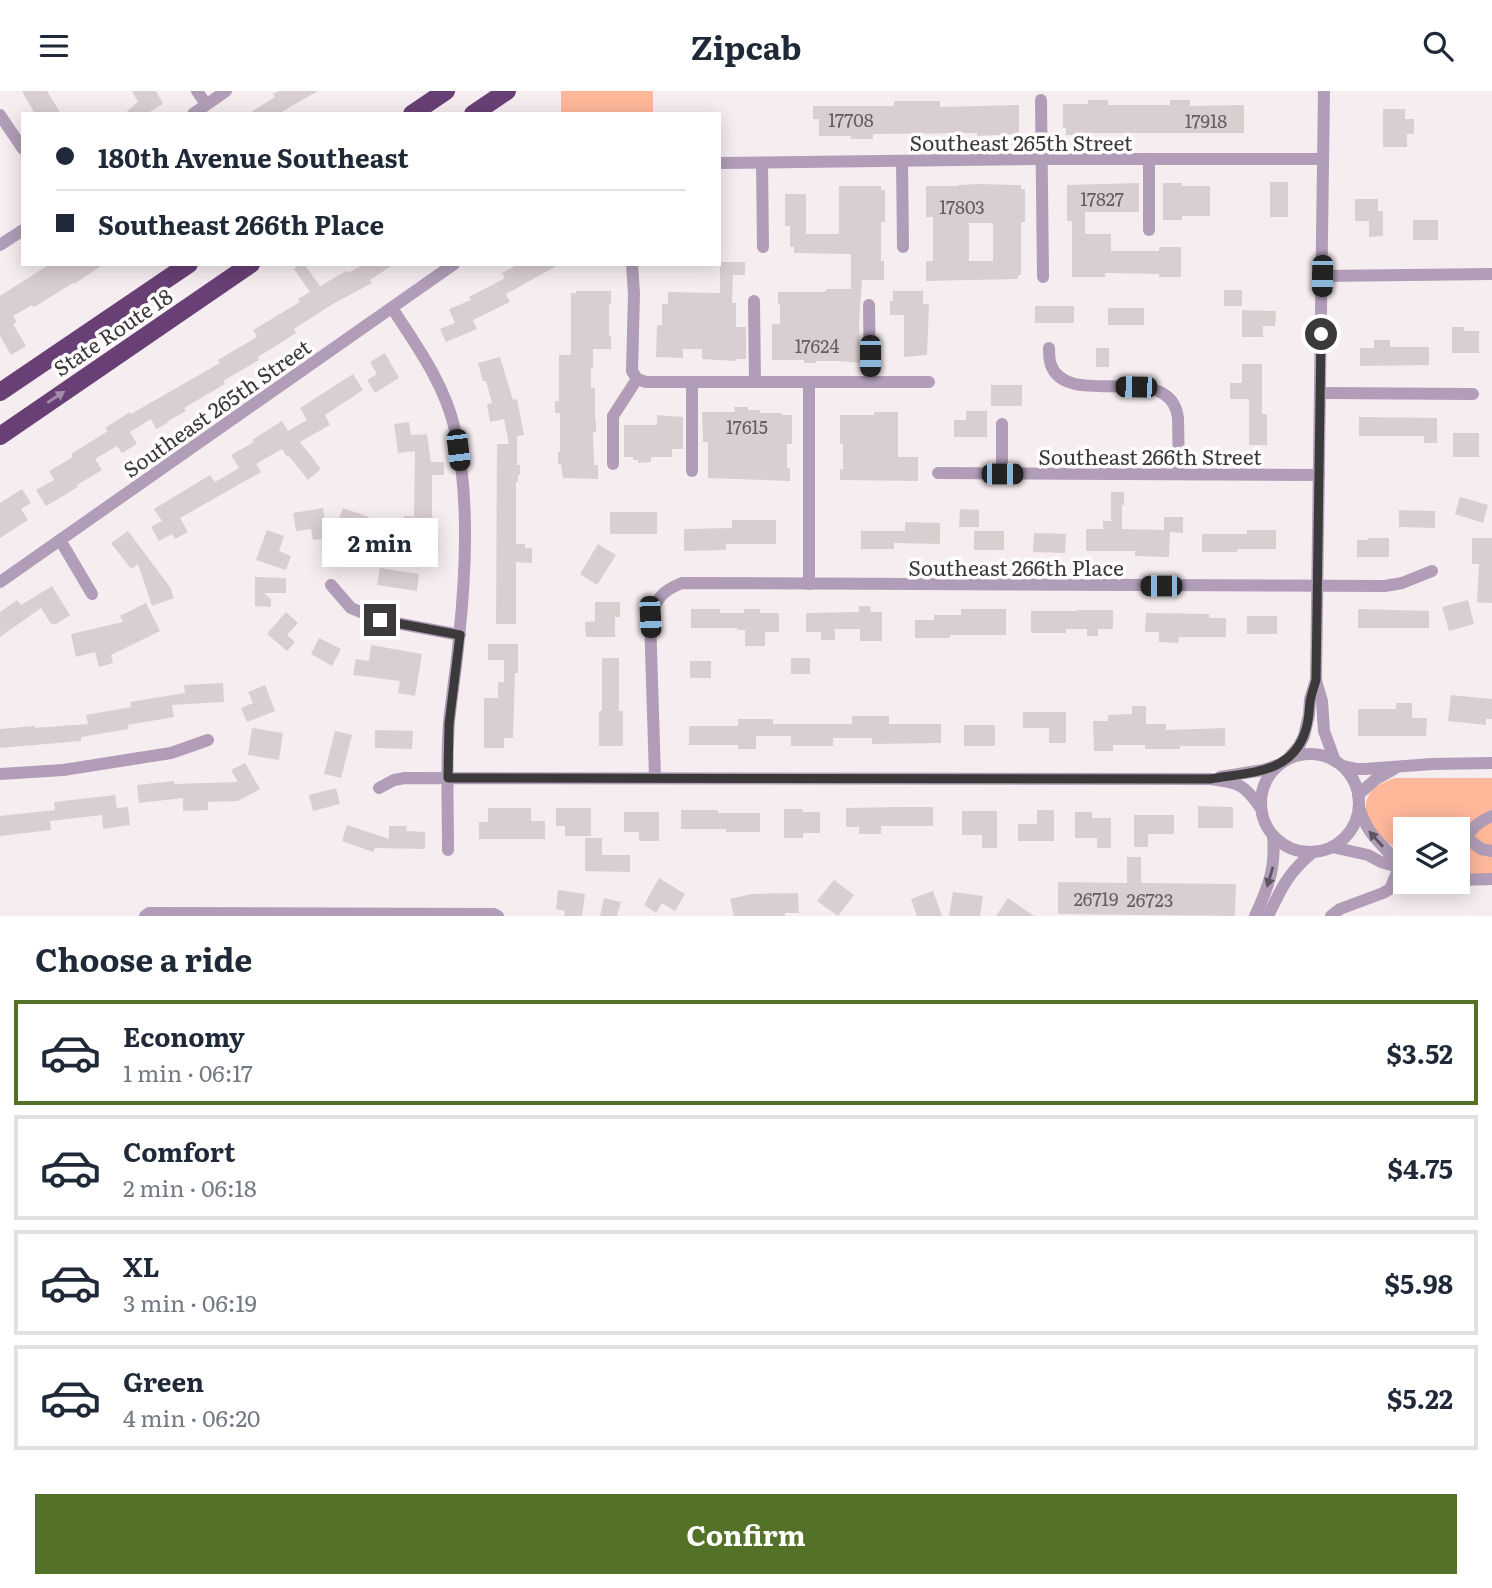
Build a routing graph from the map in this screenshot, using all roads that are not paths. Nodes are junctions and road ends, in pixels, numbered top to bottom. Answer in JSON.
{"nodes":[{"id":1,"x":197,"y":91,"type":"edge"},
{"id":2,"x":226,"y":91,"type":"edge"},
{"id":3,"x":446,"y":91,"type":"edge"},
{"id":4,"x":507,"y":91,"type":"edge"},
{"id":5,"x":1324,"y":91,"type":"edge"},
{"id":6,"x":1041,"y":100,"type":"dead end"},
{"id":7,"x":206,"y":104,"type":"junction"},
{"id":8,"x":196,"y":112,"type":"edge"},
{"id":9,"x":415,"y":112,"type":"edge"},
{"id":10,"x":476,"y":112,"type":"edge"},
{"id":11,"x":0,"y":115,"type":"edge"},
{"id":12,"x":21,"y":146,"type":"edge"},
{"id":13,"x":1042,"y":159,"type":"junction"},
{"id":14,"x":1149,"y":159,"type":"junction"},
{"id":15,"x":1323,"y":159,"type":"junction"},
{"id":16,"x":901,"y":161,"type":"junction"},
{"id":17,"x":721,"y":163,"type":"edge"},
{"id":18,"x":762,"y":163,"type":"junction"},
{"id":19,"x":1149,"y":230,"type":"dead end"},
{"id":20,"x":21,"y":231,"type":"edge"},
{"id":21,"x":0,"y":246,"type":"edge"},
{"id":22,"x":763,"y":247,"type":"dead end"},
{"id":23,"x":903,"y":247,"type":"dead end"},
{"id":24,"x":186,"y":266,"type":"edge"},
{"id":25,"x":247,"y":266,"type":"edge"},
{"id":26,"x":451,"y":266,"type":"edge"},
{"id":27,"x":632,"y":266,"type":"edge"},
{"id":28,"x":1492,"y":274,"type":"edge"},
{"id":29,"x":1322,"y":276,"type":"junction"},
{"id":30,"x":1043,"y":278,"type":"dead end"},
{"id":31,"x":754,"y":301,"type":"dead end"},
{"id":32,"x":869,"y":305,"type":"dead end"},
{"id":33,"x":392,"y":308,"type":"junction"},
{"id":34,"x":1049,"y":348,"type":"dead end"},
{"id":35,"x":637,"y":379,"type":"junction"},
{"id":36,"x":692,"y":382,"type":"junction"},
{"id":37,"x":755,"y":382,"type":"junction"},
{"id":38,"x":809,"y":382,"type":"junction"},
{"id":39,"x":870,"y":382,"type":"junction"},
{"id":40,"x":929,"y":382,"type":"dead end"},
{"id":41,"x":0,"y":392,"type":"edge"},
{"id":42,"x":1320,"y":393,"type":"junction"},
{"id":43,"x":1473,"y":394,"type":"dead end"},
{"id":44,"x":1002,"y":424,"type":"dead end"},
{"id":45,"x":0,"y":436,"type":"edge"},
{"id":46,"x":613,"y":464,"type":"dead end"},
{"id":47,"x":692,"y":471,"type":"dead end"},
{"id":48,"x":938,"y":473,"type":"dead end"},
{"id":49,"x":1002,"y":474,"type":"junction"},
{"id":50,"x":1178,"y":474,"type":"junction"},
{"id":51,"x":1319,"y":475,"type":"junction"},
{"id":52,"x":60,"y":540,"type":"junction"},
{"id":53,"x":1432,"y":571,"type":"dead end"},
{"id":54,"x":0,"y":582,"type":"edge"},
{"id":55,"x":809,"y":584,"type":"junction"},
{"id":56,"x":331,"y":585,"type":"dead end"},
{"id":57,"x":1318,"y":586,"type":"junction"},
{"id":58,"x":92,"y":594,"type":"dead end"},
{"id":59,"x":460,"y":635,"type":"junction"},
{"id":60,"x":1316,"y":680,"type":"junction"},
{"id":61,"x":208,"y":740,"type":"dead end"},
{"id":62,"x":1283,"y":762,"type":"junction"},
{"id":63,"x":1339,"y":763,"type":"junction"},
{"id":64,"x":1492,"y":763,"type":"edge"},
{"id":65,"x":1398,"y":767,"type":"junction"},
{"id":66,"x":0,"y":773,"type":"edge"},
{"id":67,"x":655,"y":777,"type":"junction"},
{"id":68,"x":448,"y":778,"type":"junction"},
{"id":69,"x":1210,"y":779,"type":"junction"},
{"id":70,"x":379,"y":788,"type":"dead end"},
{"id":71,"x":1359,"y":801,"type":"junction"},
{"id":72,"x":1260,"y":807,"type":"junction"},
{"id":73,"x":1492,"y":817,"type":"edge"},
{"id":74,"x":1470,"y":834,"type":"edge"},
{"id":75,"x":1273,"y":836,"type":"junction"},
{"id":76,"x":1470,"y":840,"type":"edge"},
{"id":77,"x":1332,"y":847,"type":"junction"},
{"id":78,"x":448,"y":849,"type":"dead end"},
{"id":79,"x":1492,"y":851,"type":"edge"},
{"id":80,"x":1313,"y":852,"type":"junction"},
{"id":81,"x":1393,"y":857,"type":"edge"},
{"id":82,"x":1393,"y":865,"type":"edge"},
{"id":83,"x":1492,"y":879,"type":"edge"},
{"id":84,"x":1470,"y":880,"type":"edge"},
{"id":85,"x":1393,"y":884,"type":"edge"},
{"id":86,"x":145,"y":916,"type":"edge"},
{"id":87,"x":498,"y":916,"type":"edge"},
{"id":88,"x":1255,"y":916,"type":"edge"},
{"id":89,"x":1268,"y":916,"type":"edge"},
{"id":90,"x":1331,"y":916,"type":"edge"}],
"edges":[{"from":1,"to":7,"type":"street"},
{"from":2,"to":7,"type":"street"},
{"from":3,"to":9,"type":"highway"},
{"from":4,"to":10,"type":"highway"},
{"from":5,"to":15,"type":"street"},
{"from":6,"to":13,"type":"street"},
{"from":7,"to":8,"type":"street"},
{"from":11,"to":12,"type":"street"},
{"from":13,"to":14,"type":"street","name":"Southeast 265th Street"},
{"from":13,"to":16,"type":"street","name":"Southeast 265th Street"},
{"from":13,"to":30,"type":"street"},
{"from":14,"to":15,"type":"street","name":"Southeast 265th Street"},
{"from":14,"to":19,"type":"street"},
{"from":15,"to":29,"type":"street"},
{"from":16,"to":18,"type":"street","name":"Southeast 265th Street"},
{"from":16,"to":23,"type":"street"},
{"from":17,"to":18,"type":"street","name":"Southeast 265th Street"},
{"from":18,"to":22,"type":"street"},
{"from":20,"to":21,"type":"street"},
{"from":24,"to":41,"type":"highway","name":"State Route 18"},
{"from":45,"to":25,"type":"highway","name":"State Route 18","one_way":true},
{"from":26,"to":33,"type":"street","name":"Southeast 265th Street"},
{"from":27,"to":35,"type":"street"},
{"from":28,"to":29,"type":"street"},
{"from":29,"to":42,"type":"street"},
{"from":31,"to":37,"type":"street"},
{"from":32,"to":39,"type":"street"},
{"from":33,"to":52,"type":"street","name":"Southeast 265th Street"},
{"from":33,"to":59,"type":"street"},
{"from":34,"to":50,"type":"street"},
{"from":35,"to":36,"type":"street"},
{"from":35,"to":46,"type":"street"},
{"from":36,"to":37,"type":"street"},
{"from":36,"to":47,"type":"street"},
{"from":37,"to":38,"type":"street"},
{"from":38,"to":39,"type":"street"},
{"from":38,"to":55,"type":"street"},
{"from":39,"to":40,"type":"street"},
{"from":42,"to":43,"type":"street"},
{"from":42,"to":51,"type":"street"},
{"from":44,"to":49,"type":"street"},
{"from":48,"to":49,"type":"street","name":"Southeast 266th Street"},
{"from":49,"to":50,"type":"street","name":"Southeast 266th Street"},
{"from":50,"to":51,"type":"street","name":"Southeast 266th Street"},
{"from":51,"to":57,"type":"street"},
{"from":52,"to":54,"type":"street","name":"Southeast 265th Street"},
{"from":52,"to":58,"type":"street"},
{"from":53,"to":57,"type":"street","name":"Southeast 266th Place"},
{"from":55,"to":57,"type":"street","name":"Southeast 266th Place"},
{"from":55,"to":67,"type":"street","name":"Southeast 266th Place"},
{"from":56,"to":59,"type":"street"},
{"from":57,"to":60,"type":"street"},
{"from":59,"to":68,"type":"street"},
{"from":60,"to":62,"type":"street"},
{"from":60,"to":63,"type":"street"},
{"from":61,"to":66,"type":"street"},
{"from":62,"to":63,"type":"street"},
{"from":62,"to":69,"type":"street"},
{"from":62,"to":72,"type":"street"},
{"from":63,"to":65,"type":"street"},
{"from":63,"to":71,"type":"street"},
{"from":64,"to":65,"type":"street"},
{"from":65,"to":71,"type":"street"},
{"from":67,"to":68,"type":"street"},
{"from":67,"to":69,"type":"street"},
{"from":68,"to":70,"type":"street"},
{"from":68,"to":78,"type":"street"},
{"from":69,"to":72,"type":"street"},
{"from":71,"to":77,"type":"street"},
{"from":81,"to":71,"type":"street","one_way":true},
{"from":72,"to":75,"type":"street"},
{"from":73,"to":74,"type":"street"},
{"from":75,"to":80,"type":"street"},
{"from":75,"to":88,"type":"street","one_way":true},
{"from":76,"to":79,"type":"street"},
{"from":77,"to":80,"type":"street"},
{"from":77,"to":82,"type":"street"},
{"from":80,"to":89,"type":"street"},
{"from":83,"to":84,"type":"street"},
{"from":85,"to":90,"type":"street"},
{"from":86,"to":87,"type":"street"}]}
